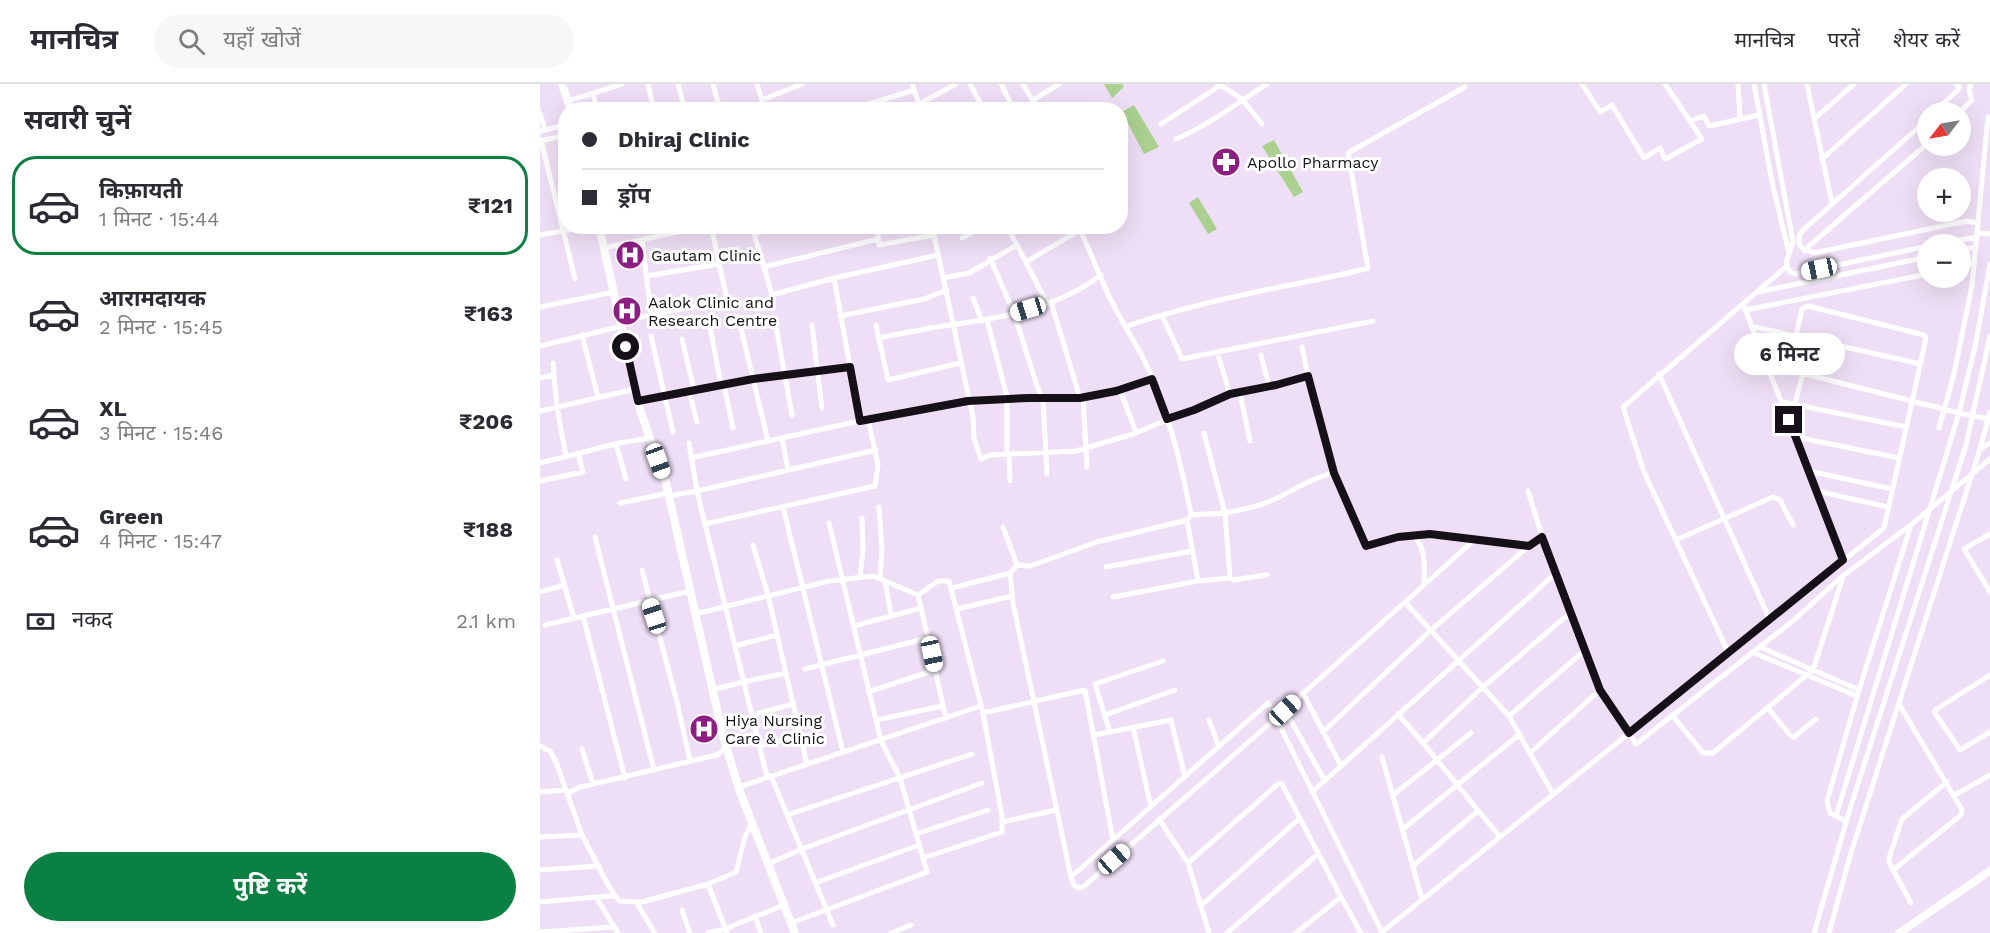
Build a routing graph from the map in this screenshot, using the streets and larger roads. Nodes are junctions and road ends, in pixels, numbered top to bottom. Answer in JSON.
{"nodes":[{"id":1,"x":562,"y":84,"type":"edge"},
{"id":2,"x":622,"y":84,"type":"edge"},
{"id":3,"x":648,"y":84,"type":"edge"},
{"id":4,"x":678,"y":84,"type":"edge"},
{"id":5,"x":713,"y":84,"type":"edge"},
{"id":6,"x":756,"y":84,"type":"edge"},
{"id":7,"x":802,"y":84,"type":"edge"},
{"id":8,"x":912,"y":84,"type":"edge"},
{"id":9,"x":956,"y":84,"type":"edge"},
{"id":10,"x":970,"y":84,"type":"edge"},
{"id":11,"x":1001,"y":84,"type":"edge"},
{"id":12,"x":1023,"y":84,"type":"edge"},
{"id":13,"x":1059,"y":84,"type":"edge"},
{"id":14,"x":1220,"y":84,"type":"edge"},
{"id":15,"x":1267,"y":84,"type":"edge"},
{"id":16,"x":1582,"y":84,"type":"edge"},
{"id":17,"x":1665,"y":84,"type":"edge"},
{"id":18,"x":1738,"y":84,"type":"edge"},
{"id":19,"x":1754,"y":84,"type":"edge"},
{"id":20,"x":1764,"y":84,"type":"edge"},
{"id":21,"x":1807,"y":84,"type":"edge"},
{"id":22,"x":1854,"y":84,"type":"edge"},
{"id":23,"x":1906,"y":84,"type":"edge"},
{"id":24,"x":1956,"y":84,"type":"edge"},
{"id":25,"x":1971,"y":84,"type":"edge"},
{"id":26,"x":1465,"y":87,"type":"dead end"},
{"id":27,"x":914,"y":90,"type":"junction"},
{"id":28,"x":593,"y":93,"type":"junction"},
{"id":29,"x":1242,"y":99,"type":"junction"},
{"id":30,"x":762,"y":100,"type":"joint"},
{"id":31,"x":1033,"y":100,"type":"joint"},
{"id":32,"x":568,"y":102,"type":"edge"},
{"id":33,"x":575,"y":102,"type":"edge"},
{"id":34,"x":595,"y":102,"type":"edge"},
{"id":35,"x":652,"y":102,"type":"edge"},
{"id":36,"x":683,"y":102,"type":"edge"},
{"id":37,"x":718,"y":102,"type":"edge"},
{"id":38,"x":876,"y":102,"type":"edge"},
{"id":39,"x":918,"y":102,"type":"edge"},
{"id":40,"x":923,"y":102,"type":"edge"},
{"id":41,"x":979,"y":102,"type":"edge"},
{"id":42,"x":1010,"y":102,"type":"edge"},
{"id":43,"x":1944,"y":102,"type":"edge"},
{"id":44,"x":1970,"y":102,"type":"edge"},
{"id":45,"x":540,"y":113,"type":"edge"},
{"id":46,"x":1760,"y":115,"type":"junction"},
{"id":47,"x":1988,"y":117,"type":"dead end"},
{"id":48,"x":1740,"y":119,"type":"junction"},
{"id":49,"x":1814,"y":119,"type":"junction"},
{"id":50,"x":1690,"y":121,"type":"junction"},
{"id":51,"x":1161,"y":124,"type":"dead end"},
{"id":52,"x":1262,"y":124,"type":"dead end"},
{"id":53,"x":558,"y":127,"type":"edge"},
{"id":54,"x":1917,"y":129,"type":"edge"},
{"id":55,"x":542,"y":130,"type":"edge"},
{"id":56,"x":558,"y":137,"type":"edge"},
{"id":57,"x":541,"y":140,"type":"edge"},
{"id":58,"x":1176,"y":140,"type":"dead end"},
{"id":59,"x":1917,"y":152,"type":"edge"},
{"id":60,"x":1822,"y":159,"type":"junction"},
{"id":61,"x":1832,"y":204,"type":"junction"},
{"id":62,"x":558,"y":208,"type":"edge"},
{"id":63,"x":1978,"y":223,"type":"junction"},
{"id":64,"x":558,"y":233,"type":"edge"},
{"id":65,"x":564,"y":234,"type":"edge"},
{"id":66,"x":601,"y":234,"type":"edge"},
{"id":67,"x":669,"y":234,"type":"edge"},
{"id":68,"x":713,"y":234,"type":"edge"},
{"id":69,"x":754,"y":234,"type":"edge"},
{"id":70,"x":878,"y":234,"type":"edge"},
{"id":71,"x":969,"y":234,"type":"edge"},
{"id":72,"x":1012,"y":234,"type":"edge"},
{"id":73,"x":1070,"y":234,"type":"edge"},
{"id":74,"x":1082,"y":234,"type":"edge"},
{"id":75,"x":1990,"y":234,"type":"edge"},
{"id":76,"x":540,"y":235,"type":"edge"},
{"id":77,"x":1977,"y":235,"type":"junction"},
{"id":78,"x":1971,"y":236,"type":"edge"},
{"id":79,"x":962,"y":238,"type":"dead end"},
{"id":80,"x":878,"y":239,"type":"junction"},
{"id":81,"x":642,"y":240,"type":"junction"},
{"id":82,"x":1017,"y":245,"type":"junction"},
{"id":83,"x":1976,"y":247,"type":"junction"},
{"id":84,"x":604,"y":248,"type":"junction"},
{"id":85,"x":1917,"y":248,"type":"edge"},
{"id":86,"x":1971,"y":248,"type":"edge"},
{"id":87,"x":1806,"y":250,"type":"junction"},
{"id":88,"x":938,"y":255,"type":"junction"},
{"id":89,"x":1790,"y":255,"type":"junction"},
{"id":90,"x":991,"y":259,"type":"junction"},
{"id":91,"x":1917,"y":259,"type":"edge"},
{"id":92,"x":1026,"y":262,"type":"junction"},
{"id":93,"x":1975,"y":263,"type":"junction"},
{"id":94,"x":719,"y":264,"type":"junction"},
{"id":95,"x":1971,"y":264,"type":"edge"},
{"id":96,"x":1990,"y":264,"type":"edge"},
{"id":97,"x":1787,"y":266,"type":"junction"},
{"id":98,"x":764,"y":267,"type":"junction"},
{"id":99,"x":646,"y":276,"type":"junction"},
{"id":100,"x":1101,"y":276,"type":"junction"},
{"id":101,"x":1917,"y":276,"type":"edge"},
{"id":102,"x":834,"y":278,"type":"junction"},
{"id":103,"x":943,"y":278,"type":"junction"},
{"id":104,"x":575,"y":279,"type":"dead end"},
{"id":105,"x":947,"y":290,"type":"junction"},
{"id":106,"x":614,"y":292,"type":"junction"},
{"id":107,"x":1756,"y":292,"type":"junction"},
{"id":108,"x":973,"y":298,"type":"dead end"},
{"id":109,"x":1049,"y":302,"type":"junction"},
{"id":110,"x":540,"y":306,"type":"edge"},
{"id":111,"x":1744,"y":307,"type":"junction"},
{"id":112,"x":1014,"y":313,"type":"junction"},
{"id":113,"x":651,"y":315,"type":"junction"},
{"id":114,"x":1162,"y":315,"type":"junction"},
{"id":115,"x":738,"y":316,"type":"dead end"},
{"id":116,"x":840,"y":316,"type":"junction"},
{"id":117,"x":709,"y":321,"type":"dead end"},
{"id":118,"x":984,"y":321,"type":"junction"},
{"id":119,"x":1373,"y":321,"type":"dead end"},
{"id":120,"x":621,"y":323,"type":"junction"},
{"id":121,"x":953,"y":324,"type":"junction"},
{"id":122,"x":812,"y":325,"type":"dead end"},
{"id":123,"x":876,"y":325,"type":"dead end"},
{"id":124,"x":776,"y":326,"type":"dead end"},
{"id":125,"x":1127,"y":326,"type":"junction"},
{"id":126,"x":1751,"y":326,"type":"junction"},
{"id":127,"x":1779,"y":332,"type":"junction"},
{"id":128,"x":582,"y":335,"type":"junction"},
{"id":129,"x":651,"y":336,"type":"dead end"},
{"id":130,"x":1796,"y":336,"type":"junction"},
{"id":131,"x":1990,"y":336,"type":"edge"},
{"id":132,"x":878,"y":338,"type":"junction"},
{"id":133,"x":681,"y":339,"type":"dead end"},
{"id":134,"x":540,"y":346,"type":"edge"},
{"id":135,"x":1302,"y":347,"type":"dead end"},
{"id":136,"x":1261,"y":355,"type":"dead end"},
{"id":137,"x":1219,"y":358,"type":"dead end"},
{"id":138,"x":553,"y":363,"type":"dead end"},
{"id":139,"x":960,"y":363,"type":"junction"},
{"id":140,"x":1766,"y":364,"type":"junction"},
{"id":141,"x":1921,"y":364,"type":"junction"},
{"id":142,"x":1773,"y":365,"type":"junction"},
{"id":143,"x":850,"y":367,"type":"junction"},
{"id":144,"x":818,"y":370,"type":"junction"},
{"id":145,"x":1659,"y":374,"type":"junction"},
{"id":146,"x":1803,"y":374,"type":"junction"},
{"id":147,"x":554,"y":375,"type":"junction"},
{"id":148,"x":784,"y":375,"type":"junction"},
{"id":149,"x":1308,"y":376,"type":"junction"},
{"id":150,"x":540,"y":378,"type":"edge"},
{"id":151,"x":753,"y":379,"type":"junction"},
{"id":152,"x":1152,"y":379,"type":"junction"},
{"id":153,"x":722,"y":385,"type":"junction"},
{"id":154,"x":1269,"y":386,"type":"junction"},
{"id":155,"x":635,"y":389,"type":"junction"},
{"id":156,"x":1120,"y":390,"type":"junction"},
{"id":157,"x":692,"y":391,"type":"junction"},
{"id":158,"x":1240,"y":393,"type":"junction"},
{"id":159,"x":1230,"y":394,"type":"junction"},
{"id":160,"x":663,"y":396,"type":"junction"},
{"id":161,"x":597,"y":397,"type":"junction"},
{"id":162,"x":1082,"y":398,"type":"junction"},
{"id":163,"x":1007,"y":399,"type":"junction"},
{"id":164,"x":1043,"y":399,"type":"junction"},
{"id":165,"x":638,"y":401,"type":"junction"},
{"id":166,"x":968,"y":401,"type":"junction"},
{"id":167,"x":1782,"y":402,"type":"junction"},
{"id":168,"x":1912,"y":402,"type":"junction"},
{"id":169,"x":1795,"y":404,"type":"junction"},
{"id":170,"x":557,"y":407,"type":"junction"},
{"id":171,"x":822,"y":408,"type":"dead end"},
{"id":172,"x":1944,"y":410,"type":"junction"},
{"id":173,"x":540,"y":411,"type":"edge"},
{"id":174,"x":1990,"y":412,"type":"edge"},
{"id":175,"x":1959,"y":413,"type":"junction"},
{"id":176,"x":792,"y":415,"type":"dead end"},
{"id":177,"x":1973,"y":416,"type":"junction"},
{"id":178,"x":868,"y":419,"type":"junction"},
{"id":179,"x":1167,"y":419,"type":"junction"},
{"id":180,"x":1989,"y":419,"type":"edge"},
{"id":181,"x":860,"y":421,"type":"junction"},
{"id":182,"x":697,"y":422,"type":"dead end"},
{"id":183,"x":1906,"y":427,"type":"junction"},
{"id":184,"x":733,"y":428,"type":"dead end"},
{"id":185,"x":1939,"y":428,"type":"dead end"},
{"id":186,"x":673,"y":432,"type":"dead end"},
{"id":187,"x":1136,"y":432,"type":"junction"},
{"id":188,"x":1204,"y":433,"type":"dead end"},
{"id":189,"x":1796,"y":437,"type":"junction"},
{"id":190,"x":650,"y":438,"type":"junction"},
{"id":191,"x":782,"y":438,"type":"junction"},
{"id":192,"x":768,"y":441,"type":"junction"},
{"id":193,"x":1250,"y":441,"type":"dead end"},
{"id":194,"x":689,"y":443,"type":"dead end"},
{"id":195,"x":1990,"y":443,"type":"edge"},
{"id":196,"x":616,"y":444,"type":"junction"},
{"id":197,"x":1085,"y":448,"type":"junction"},
{"id":198,"x":1980,"y":449,"type":"junction"},
{"id":199,"x":876,"y":450,"type":"junction"},
{"id":200,"x":1046,"y":452,"type":"junction"},
{"id":201,"x":578,"y":454,"type":"junction"},
{"id":202,"x":1008,"y":455,"type":"junction"},
{"id":203,"x":566,"y":457,"type":"junction"},
{"id":204,"x":692,"y":458,"type":"junction"},
{"id":205,"x":1899,"y":458,"type":"junction"},
{"id":206,"x":1990,"y":459,"type":"edge"},
{"id":207,"x":540,"y":463,"type":"edge"},
{"id":208,"x":1087,"y":467,"type":"dead end"},
{"id":209,"x":788,"y":470,"type":"junction"},
{"id":210,"x":1809,"y":471,"type":"junction"},
{"id":211,"x":1334,"y":473,"type":"junction"},
{"id":212,"x":1047,"y":474,"type":"dead end"},
{"id":213,"x":1970,"y":476,"type":"junction"},
{"id":214,"x":626,"y":479,"type":"dead end"},
{"id":215,"x":540,"y":481,"type":"edge"},
{"id":216,"x":1010,"y":481,"type":"dead end"},
{"id":217,"x":1892,"y":489,"type":"junction"},
{"id":218,"x":1528,"y":490,"type":"dead end"},
{"id":219,"x":1817,"y":490,"type":"junction"},
{"id":220,"x":697,"y":491,"type":"junction"},
{"id":221,"x":1951,"y":492,"type":"junction"},
{"id":222,"x":668,"y":494,"type":"junction"},
{"id":223,"x":620,"y":503,"type":"dead end"},
{"id":224,"x":783,"y":507,"type":"junction"},
{"id":225,"x":879,"y":507,"type":"dead end"},
{"id":226,"x":1888,"y":507,"type":"junction"},
{"id":227,"x":1932,"y":507,"type":"junction"},
{"id":228,"x":1225,"y":513,"type":"junction"},
{"id":229,"x":862,"y":518,"type":"dead end"},
{"id":230,"x":1189,"y":518,"type":"junction"},
{"id":231,"x":1725,"y":518,"type":"junction"},
{"id":232,"x":829,"y":523,"type":"dead end"},
{"id":233,"x":705,"y":524,"type":"junction"},
{"id":234,"x":1912,"y":524,"type":"junction"},
{"id":235,"x":1792,"y":525,"type":"dead end"},
{"id":236,"x":1003,"y":526,"type":"dead end"},
{"id":237,"x":1990,"y":534,"type":"edge"},
{"id":238,"x":1413,"y":535,"type":"junction"},
{"id":239,"x":595,"y":537,"type":"dead end"},
{"id":240,"x":1542,"y":537,"type":"junction"},
{"id":241,"x":1474,"y":540,"type":"junction"},
{"id":242,"x":1676,"y":540,"type":"junction"},
{"id":243,"x":753,"y":545,"type":"dead end"},
{"id":244,"x":1529,"y":546,"type":"junction"},
{"id":245,"x":1192,"y":550,"type":"junction"},
{"id":246,"x":1843,"y":560,"type":"junction"},
{"id":247,"x":557,"y":561,"type":"dead end"},
{"id":248,"x":1017,"y":565,"type":"junction"},
{"id":249,"x":1106,"y":567,"type":"dead end"},
{"id":250,"x":642,"y":570,"type":"dead end"},
{"id":251,"x":1010,"y":573,"type":"junction"},
{"id":252,"x":1555,"y":574,"type":"junction"},
{"id":253,"x":1267,"y":575,"type":"dead end"},
{"id":254,"x":1844,"y":576,"type":"junction"},
{"id":255,"x":860,"y":577,"type":"junction"},
{"id":256,"x":1230,"y":578,"type":"junction"},
{"id":257,"x":843,"y":579,"type":"junction"},
{"id":258,"x":883,"y":580,"type":"junction"},
{"id":259,"x":1198,"y":581,"type":"junction"},
{"id":260,"x":1424,"y":584,"type":"junction"},
{"id":261,"x":564,"y":585,"type":"junction"},
{"id":262,"x":802,"y":588,"type":"junction"},
{"id":263,"x":952,"y":588,"type":"junction"},
{"id":264,"x":690,"y":591,"type":"junction"},
{"id":265,"x":540,"y":592,"type":"edge"},
{"id":266,"x":1990,"y":593,"type":"edge"},
{"id":267,"x":768,"y":595,"type":"junction"},
{"id":268,"x":918,"y":595,"type":"junction"},
{"id":269,"x":1012,"y":596,"type":"junction"},
{"id":270,"x":1113,"y":597,"type":"dead end"},
{"id":271,"x":650,"y":602,"type":"junction"},
{"id":272,"x":1405,"y":602,"type":"junction"},
{"id":273,"x":725,"y":607,"type":"junction"},
{"id":274,"x":921,"y":608,"type":"junction"},
{"id":275,"x":957,"y":609,"type":"junction"},
{"id":276,"x":612,"y":610,"type":"junction"},
{"id":277,"x":1570,"y":613,"type":"junction"},
{"id":278,"x":695,"y":614,"type":"junction"},
{"id":279,"x":891,"y":615,"type":"junction"},
{"id":280,"x":583,"y":616,"type":"junction"},
{"id":281,"x":574,"y":618,"type":"junction"},
{"id":282,"x":1770,"y":620,"type":"junction"},
{"id":283,"x":545,"y":625,"type":"dead end"},
{"id":284,"x":854,"y":626,"type":"junction"},
{"id":285,"x":1431,"y":630,"type":"junction"},
{"id":286,"x":777,"y":635,"type":"junction"},
{"id":287,"x":928,"y":638,"type":"junction"},
{"id":288,"x":1748,"y":638,"type":"junction"},
{"id":289,"x":735,"y":646,"type":"junction"},
{"id":290,"x":1756,"y":650,"type":"junction"},
{"id":291,"x":1584,"y":651,"type":"junction"},
{"id":292,"x":860,"y":654,"type":"junction"},
{"id":293,"x":1729,"y":654,"type":"junction"},
{"id":294,"x":1458,"y":660,"type":"junction"},
{"id":295,"x":1163,"y":661,"type":"dead end"},
{"id":296,"x":822,"y":665,"type":"junction"},
{"id":297,"x":805,"y":669,"type":"dead end"},
{"id":298,"x":935,"y":670,"type":"junction"},
{"id":299,"x":1813,"y":670,"type":"junction"},
{"id":300,"x":786,"y":673,"type":"junction"},
{"id":301,"x":1808,"y":675,"type":"junction"},
{"id":302,"x":1990,"y":675,"type":"edge"},
{"id":303,"x":743,"y":682,"type":"junction"},
{"id":304,"x":1482,"y":688,"type":"junction"},
{"id":305,"x":712,"y":690,"type":"junction"},
{"id":306,"x":1175,"y":690,"type":"dead end"},
{"id":307,"x":1600,"y":690,"type":"junction"},
{"id":308,"x":868,"y":692,"type":"junction"},
{"id":309,"x":1303,"y":693,"type":"junction"},
{"id":310,"x":1858,"y":693,"type":"junction"},
{"id":311,"x":1034,"y":701,"type":"junction"},
{"id":312,"x":793,"y":704,"type":"junction"},
{"id":313,"x":1899,"y":704,"type":"junction"},
{"id":314,"x":943,"y":706,"type":"junction"},
{"id":315,"x":1768,"y":708,"type":"junction"},
{"id":316,"x":982,"y":710,"type":"junction"},
{"id":317,"x":1285,"y":710,"type":"junction"},
{"id":318,"x":1398,"y":714,"type":"junction"},
{"id":319,"x":752,"y":715,"type":"junction"},
{"id":320,"x":1105,"y":715,"type":"junction"},
{"id":321,"x":1672,"y":715,"type":"junction"},
{"id":322,"x":1509,"y":716,"type":"junction"},
{"id":323,"x":946,"y":718,"type":"junction"},
{"id":324,"x":1276,"y":718,"type":"junction"},
{"id":325,"x":876,"y":720,"type":"junction"},
{"id":326,"x":1209,"y":720,"type":"dead end"},
{"id":327,"x":1816,"y":720,"type":"dead end"},
{"id":328,"x":1133,"y":727,"type":"junction"},
{"id":329,"x":1110,"y":732,"type":"junction"},
{"id":330,"x":1323,"y":732,"type":"junction"},
{"id":331,"x":1990,"y":732,"type":"edge"},
{"id":332,"x":1471,"y":733,"type":"dead end"},
{"id":333,"x":1629,"y":733,"type":"junction"},
{"id":334,"x":1520,"y":734,"type":"junction"},
{"id":335,"x":1094,"y":735,"type":"junction"},
{"id":336,"x":800,"y":736,"type":"junction"},
{"id":337,"x":881,"y":741,"type":"junction"},
{"id":338,"x":1423,"y":743,"type":"junction"},
{"id":339,"x":540,"y":746,"type":"edge"},
{"id":340,"x":759,"y":746,"type":"junction"},
{"id":341,"x":1219,"y":747,"type":"junction"},
{"id":342,"x":726,"y":748,"type":"junction"},
{"id":343,"x":582,"y":749,"type":"dead end"},
{"id":344,"x":843,"y":752,"type":"junction"},
{"id":345,"x":1531,"y":752,"type":"junction"},
{"id":346,"x":972,"y":754,"type":"dead end"},
{"id":347,"x":1382,"y":757,"type":"dead end"},
{"id":348,"x":1437,"y":760,"type":"junction"},
{"id":349,"x":690,"y":761,"type":"junction"},
{"id":350,"x":807,"y":764,"type":"junction"},
{"id":351,"x":1341,"y":766,"type":"junction"},
{"id":352,"x":654,"y":770,"type":"junction"},
{"id":353,"x":1990,"y":775,"type":"edge"},
{"id":354,"x":769,"y":777,"type":"junction"},
{"id":355,"x":1185,"y":777,"type":"junction"},
{"id":356,"x":625,"y":778,"type":"junction"},
{"id":357,"x":900,"y":778,"type":"junction"},
{"id":358,"x":1325,"y":781,"type":"junction"},
{"id":359,"x":1947,"y":782,"type":"junction"},
{"id":360,"x":982,"y":783,"type":"dead end"},
{"id":361,"x":593,"y":784,"type":"junction"},
{"id":362,"x":1457,"y":785,"type":"junction"},
{"id":363,"x":739,"y":787,"type":"junction"},
{"id":364,"x":540,"y":792,"type":"edge"},
{"id":365,"x":566,"y":792,"type":"junction"},
{"id":366,"x":1312,"y":792,"type":"junction"},
{"id":367,"x":1553,"y":794,"type":"junction"},
{"id":368,"x":1393,"y":795,"type":"junction"},
{"id":369,"x":1954,"y":795,"type":"junction"},
{"id":370,"x":1151,"y":807,"type":"junction"},
{"id":371,"x":909,"y":810,"type":"junction"},
{"id":372,"x":988,"y":810,"type":"dead end"},
{"id":373,"x":1056,"y":810,"type":"junction"},
{"id":374,"x":1478,"y":811,"type":"junction"},
{"id":375,"x":788,"y":815,"type":"junction"},
{"id":376,"x":1836,"y":816,"type":"junction"},
{"id":377,"x":1300,"y":818,"type":"junction"},
{"id":378,"x":1159,"y":819,"type":"junction"},
{"id":379,"x":1846,"y":821,"type":"junction"},
{"id":380,"x":752,"y":822,"type":"junction"},
{"id":381,"x":1002,"y":822,"type":"junction"},
{"id":382,"x":1402,"y":829,"type":"junction"},
{"id":383,"x":916,"y":834,"type":"junction"},
{"id":384,"x":582,"y":835,"type":"junction"},
{"id":385,"x":540,"y":837,"type":"edge"},
{"id":386,"x":1500,"y":837,"type":"junction"},
{"id":387,"x":1113,"y":840,"type":"junction"},
{"id":388,"x":919,"y":845,"type":"junction"},
{"id":389,"x":802,"y":849,"type":"junction"},
{"id":390,"x":1318,"y":854,"type":"junction"},
{"id":391,"x":922,"y":858,"type":"junction"},
{"id":392,"x":1188,"y":862,"type":"junction"},
{"id":393,"x":768,"y":864,"type":"junction"},
{"id":394,"x":599,"y":866,"type":"junction"},
{"id":395,"x":1413,"y":866,"type":"junction"},
{"id":396,"x":540,"y":870,"type":"edge"},
{"id":397,"x":1893,"y":870,"type":"junction"},
{"id":398,"x":1990,"y":871,"type":"edge"},
{"id":399,"x":1071,"y":877,"type":"junction"},
{"id":400,"x":815,"y":883,"type":"junction"},
{"id":401,"x":708,"y":884,"type":"junction"},
{"id":402,"x":596,"y":897,"type":"junction"},
{"id":403,"x":615,"y":897,"type":"junction"},
{"id":404,"x":1341,"y":897,"type":"junction"},
{"id":405,"x":1422,"y":899,"type":"junction"},
{"id":406,"x":540,"y":902,"type":"edge"},
{"id":407,"x":636,"y":902,"type":"junction"},
{"id":408,"x":1911,"y":903,"type":"dead end"},
{"id":409,"x":1200,"y":904,"type":"junction"},
{"id":410,"x":784,"y":905,"type":"junction"},
{"id":411,"x":682,"y":910,"type":"dead end"},
{"id":412,"x":826,"y":910,"type":"junction"},
{"id":413,"x":755,"y":916,"type":"junction"},
{"id":414,"x":791,"y":923,"type":"junction"},
{"id":415,"x":833,"y":925,"type":"dead end"},
{"id":416,"x":911,"y":925,"type":"dead end"},
{"id":417,"x":614,"y":927,"type":"junction"},
{"id":418,"x":726,"y":931,"type":"edge"},
{"id":419,"x":904,"y":931,"type":"edge"},
{"id":420,"x":540,"y":932,"type":"edge"},
{"id":421,"x":618,"y":933,"type":"edge"},
{"id":422,"x":655,"y":933,"type":"edge"},
{"id":423,"x":690,"y":933,"type":"edge"},
{"id":424,"x":708,"y":933,"type":"edge"},
{"id":425,"x":760,"y":933,"type":"edge"},
{"id":426,"x":795,"y":933,"type":"edge"},
{"id":427,"x":891,"y":933,"type":"edge"},
{"id":428,"x":1209,"y":933,"type":"edge"},
{"id":429,"x":1227,"y":933,"type":"edge"},
{"id":430,"x":1296,"y":933,"type":"edge"},
{"id":431,"x":1361,"y":933,"type":"edge"},
{"id":432,"x":1381,"y":933,"type":"edge"},
{"id":433,"x":1814,"y":933,"type":"edge"},
{"id":434,"x":1828,"y":933,"type":"edge"},
{"id":435,"x":1899,"y":933,"type":"edge"}],
"edges":[{"from":1,"to":32,"type":"street"},
{"from":2,"to":28,"type":"street"},
{"from":3,"to":35,"type":"street"},
{"from":4,"to":36,"type":"street"},
{"from":5,"to":37,"type":"street"},
{"from":6,"to":30,"type":"street"},
{"from":7,"to":30,"type":"street"},
{"from":8,"to":27,"type":"street"},
{"from":9,"to":40,"type":"street"},
{"from":10,"to":41,"type":"street"},
{"from":11,"to":42,"type":"street"},
{"from":12,"to":31,"type":"street"},
{"from":13,"to":31,"type":"street"},
{"from":14,"to":29,"type":"street"},
{"from":14,"to":51,"type":"street"},
{"from":15,"to":29,"type":"street"},
{"from":16,"to":50,"type":"street"},
{"from":17,"to":50,"type":"street"},
{"from":18,"to":48,"type":"street"},
{"from":19,"to":46,"type":"street"},
{"from":20,"to":89,"type":"street"},
{"from":21,"to":49,"type":"street"},
{"from":22,"to":49,"type":"street"},
{"from":23,"to":60,"type":"street"},
{"from":24,"to":43,"type":"street"},
{"from":25,"to":44,"type":"street"},
{"from":26,"to":114,"type":"street"},
{"from":27,"to":38,"type":"street"},
{"from":27,"to":39,"type":"street"},
{"from":28,"to":33,"type":"street"},
{"from":28,"to":34,"type":"street"},
{"from":29,"to":52,"type":"street"},
{"from":29,"to":58,"type":"street"},
{"from":45,"to":55,"type":"street"},
{"from":46,"to":48,"type":"street"},
{"from":46,"to":89,"type":"street"},
{"from":47,"to":63,"type":"street"},
{"from":48,"to":50,"type":"street"},
{"from":49,"to":60,"type":"street"},
{"from":53,"to":55,"type":"street"},
{"from":54,"to":61,"type":"street"},
{"from":56,"to":57,"type":"street"},
{"from":57,"to":62,"type":"street"},
{"from":59,"to":87,"type":"street"},
{"from":60,"to":61,"type":"street"},
{"from":61,"to":87,"type":"street"},
{"from":63,"to":77,"type":"street"},
{"from":63,"to":87,"type":"street"},
{"from":64,"to":76,"type":"street"},
{"from":65,"to":104,"type":"street"},
{"from":66,"to":84,"type":"street"},
{"from":67,"to":81,"type":"street"},
{"from":68,"to":94,"type":"street"},
{"from":69,"to":98,"type":"street"},
{"from":70,"to":80,"type":"street"},
{"from":71,"to":79,"type":"street"},
{"from":72,"to":82,"type":"street"},
{"from":73,"to":92,"type":"street"},
{"from":74,"to":100,"type":"street"},
{"from":75,"to":77,"type":"street"},
{"from":77,"to":78,"type":"street"},
{"from":77,"to":83,"type":"street"},
{"from":80,"to":88,"type":"street"},
{"from":80,"to":98,"type":"street"},
{"from":81,"to":84,"type":"street"},
{"from":81,"to":99,"type":"street"},
{"from":82,"to":90,"type":"street"},
{"from":82,"to":92,"type":"street"},
{"from":83,"to":86,"type":"street"},
{"from":83,"to":93,"type":"street"},
{"from":84,"to":106,"type":"street"},
{"from":85,"to":97,"type":"street"},
{"from":87,"to":89,"type":"street"},
{"from":88,"to":102,"type":"street"},
{"from":88,"to":103,"type":"street"},
{"from":89,"to":97,"type":"street"},
{"from":90,"to":103,"type":"street"},
{"from":90,"to":112,"type":"street"},
{"from":91,"to":107,"type":"street"},
{"from":92,"to":109,"type":"street"},
{"from":93,"to":95,"type":"street"},
{"from":93,"to":172,"type":"street"},
{"from":94,"to":99,"type":"street"},
{"from":94,"to":113,"type":"street"},
{"from":96,"to":175,"type":"street"},
{"from":97,"to":107,"type":"street"},
{"from":98,"to":102,"type":"street"},
{"from":99,"to":113,"type":"street"},
{"from":100,"to":109,"type":"street"},
{"from":100,"to":125,"type":"street"},
{"from":101,"to":111,"type":"street"},
{"from":102,"to":116,"type":"street"},
{"from":103,"to":105,"type":"street"},
{"from":105,"to":116,"type":"street"},
{"from":105,"to":121,"type":"street"},
{"from":106,"to":110,"type":"street"},
{"from":106,"to":120,"type":"street"},
{"from":107,"to":111,"type":"street"},
{"from":108,"to":118,"type":"street"},
{"from":109,"to":112,"type":"street"},
{"from":109,"to":162,"type":"street"},
{"from":111,"to":126,"type":"street"},
{"from":111,"to":145,"type":"street"},
{"from":112,"to":118,"type":"street"},
{"from":112,"to":164,"type":"street"},
{"from":113,"to":120,"type":"street"},
{"from":114,"to":119,"type":"street"},
{"from":114,"to":125,"type":"street"},
{"from":115,"to":151,"type":"street"},
{"from":116,"to":143,"type":"street"},
{"from":117,"to":153,"type":"street"},
{"from":118,"to":121,"type":"street"},
{"from":118,"to":163,"type":"street"},
{"from":120,"to":128,"type":"street"},
{"from":120,"to":155,"type":"street"},
{"from":121,"to":132,"type":"street"},
{"from":121,"to":139,"type":"street"},
{"from":122,"to":144,"type":"street"},
{"from":123,"to":132,"type":"street"},
{"from":124,"to":148,"type":"street"},
{"from":125,"to":152,"type":"street"},
{"from":126,"to":127,"type":"street"},
{"from":126,"to":140,"type":"street"},
{"from":127,"to":130,"type":"street"},
{"from":127,"to":142,"type":"street"},
{"from":128,"to":134,"type":"street"},
{"from":128,"to":161,"type":"street"},
{"from":129,"to":160,"type":"street"},
{"from":130,"to":141,"type":"street"},
{"from":130,"to":141,"type":"street"},
{"from":131,"to":177,"type":"street"},
{"from":132,"to":139,"type":"street"},
{"from":133,"to":157,"type":"street"},
{"from":135,"to":149,"type":"street"},
{"from":136,"to":154,"type":"street"},
{"from":137,"to":159,"type":"street"},
{"from":138,"to":147,"type":"street"},
{"from":139,"to":166,"type":"street"},
{"from":140,"to":142,"type":"street"},
{"from":140,"to":167,"type":"street"},
{"from":141,"to":168,"type":"street"},
{"from":142,"to":146,"type":"street"},
{"from":143,"to":144,"type":"street"},
{"from":143,"to":181,"type":"street"},
{"from":144,"to":148,"type":"street"},
{"from":144,"to":171,"type":"street"},
{"from":145,"to":231,"type":"street"},
{"from":145,"to":242,"type":"street"},
{"from":146,"to":168,"type":"street"},
{"from":146,"to":169,"type":"street"},
{"from":147,"to":150,"type":"street"},
{"from":147,"to":170,"type":"street"},
{"from":148,"to":151,"type":"street"},
{"from":148,"to":176,"type":"street"},
{"from":149,"to":154,"type":"street"},
{"from":149,"to":211,"type":"street"},
{"from":151,"to":153,"type":"street"},
{"from":151,"to":192,"type":"street"},
{"from":152,"to":156,"type":"street"},
{"from":152,"to":179,"type":"street"},
{"from":153,"to":157,"type":"street"},
{"from":153,"to":184,"type":"street"},
{"from":154,"to":158,"type":"street"},
{"from":155,"to":161,"type":"street"},
{"from":155,"to":165,"type":"street"},
{"from":156,"to":162,"type":"street"},
{"from":156,"to":187,"type":"street"},
{"from":157,"to":160,"type":"street"},
{"from":157,"to":182,"type":"street"},
{"from":158,"to":159,"type":"street"},
{"from":158,"to":193,"type":"street"},
{"from":159,"to":179,"type":"street"},
{"from":160,"to":165,"type":"street"},
{"from":160,"to":186,"type":"street"},
{"from":161,"to":170,"type":"street"},
{"from":162,"to":164,"type":"street"},
{"from":162,"to":197,"type":"street"},
{"from":163,"to":164,"type":"street"},
{"from":163,"to":166,"type":"street"},
{"from":163,"to":202,"type":"street"},
{"from":164,"to":200,"type":"street"},
{"from":165,"to":190,"type":"street"},
{"from":166,"to":178,"type":"street"},
{"from":166,"to":202,"type":"street"},
{"from":167,"to":169,"type":"street"},
{"from":167,"to":189,"type":"street"},
{"from":168,"to":172,"type":"street"},
{"from":168,"to":183,"type":"street"},
{"from":169,"to":183,"type":"street"},
{"from":170,"to":173,"type":"street"},
{"from":170,"to":203,"type":"street"},
{"from":172,"to":175,"type":"street"},
{"from":172,"to":185,"type":"street"},
{"from":174,"to":180,"type":"street"},
{"from":175,"to":177,"type":"street"},
{"from":175,"to":227,"type":"street"},
{"from":177,"to":180,"type":"street"},
{"from":177,"to":221,"type":"street"},
{"from":178,"to":181,"type":"street"},
{"from":178,"to":199,"type":"street"},
{"from":179,"to":187,"type":"street"},
{"from":179,"to":230,"type":"street"},
{"from":180,"to":198,"type":"street"},
{"from":181,"to":191,"type":"street"},
{"from":183,"to":205,"type":"street"},
{"from":187,"to":197,"type":"street"},
{"from":188,"to":228,"type":"street"},
{"from":189,"to":205,"type":"street"},
{"from":189,"to":210,"type":"street"},
{"from":190,"to":196,"type":"street"},
{"from":190,"to":222,"type":"street"},
{"from":191,"to":192,"type":"street"},
{"from":191,"to":209,"type":"street"},
{"from":192,"to":204,"type":"street"},
{"from":194,"to":204,"type":"street"},
{"from":195,"to":198,"type":"street"},
{"from":196,"to":201,"type":"street"},
{"from":196,"to":214,"type":"street"},
{"from":197,"to":200,"type":"street"},
{"from":197,"to":208,"type":"street"},
{"from":198,"to":213,"type":"street"},
{"from":199,"to":209,"type":"street"},
{"from":199,"to":224,"type":"street"},
{"from":200,"to":202,"type":"street"},
{"from":200,"to":212,"type":"street"},
{"from":201,"to":203,"type":"street"},
{"from":201,"to":215,"type":"street"},
{"from":202,"to":216,"type":"street"},
{"from":203,"to":207,"type":"street"},
{"from":204,"to":220,"type":"street"},
{"from":205,"to":217,"type":"street"},
{"from":206,"to":213,"type":"street"},
{"from":209,"to":220,"type":"street"},
{"from":210,"to":217,"type":"street"},
{"from":210,"to":219,"type":"street"},
{"from":211,"to":228,"type":"street"},
{"from":211,"to":238,"type":"street"},
{"from":213,"to":221,"type":"street"},
{"from":213,"to":313,"type":"street"},
{"from":217,"to":226,"type":"street"},
{"from":218,"to":240,"type":"street"},
{"from":219,"to":226,"type":"street"},
{"from":219,"to":246,"type":"street"},
{"from":220,"to":222,"type":"street"},
{"from":220,"to":233,"type":"street"},
{"from":221,"to":227,"type":"street"},
{"from":221,"to":379,"type":"street"},
{"from":222,"to":223,"type":"street"},
{"from":222,"to":264,"type":"street"},
{"from":224,"to":233,"type":"street"},
{"from":224,"to":262,"type":"street"},
{"from":225,"to":258,"type":"street"},
{"from":226,"to":246,"type":"street"},
{"from":227,"to":234,"type":"street"},
{"from":227,"to":376,"type":"street"},
{"from":228,"to":230,"type":"street"},
{"from":228,"to":256,"type":"street"},
{"from":229,"to":255,"type":"street"},
{"from":230,"to":245,"type":"street"},
{"from":230,"to":248,"type":"street"},
{"from":231,"to":235,"type":"street"},
{"from":231,"to":242,"type":"street"},
{"from":231,"to":282,"type":"street"},
{"from":232,"to":257,"type":"street"},
{"from":233,"to":273,"type":"street"},
{"from":234,"to":254,"type":"street"},
{"from":234,"to":310,"type":"street"},
{"from":236,"to":248,"type":"street"},
{"from":237,"to":266,"type":"street"},
{"from":238,"to":241,"type":"street"},
{"from":238,"to":260,"type":"street"},
{"from":239,"to":276,"type":"street"},
{"from":240,"to":244,"type":"street"},
{"from":240,"to":252,"type":"street"},
{"from":241,"to":244,"type":"street"},
{"from":241,"to":260,"type":"street"},
{"from":242,"to":293,"type":"street"},
{"from":243,"to":267,"type":"street"},
{"from":244,"to":285,"type":"street"},
{"from":245,"to":249,"type":"street"},
{"from":245,"to":259,"type":"street"},
{"from":246,"to":282,"type":"street"},
{"from":247,"to":261,"type":"street"},
{"from":248,"to":251,"type":"street"},
{"from":250,"to":271,"type":"street"},
{"from":251,"to":263,"type":"street"},
{"from":251,"to":269,"type":"street"},
{"from":252,"to":277,"type":"street"},
{"from":252,"to":294,"type":"street"},
{"from":253,"to":256,"type":"street"},
{"from":254,"to":290,"type":"street"},
{"from":254,"to":299,"type":"street"},
{"from":255,"to":257,"type":"street"},
{"from":255,"to":258,"type":"street"},
{"from":256,"to":259,"type":"street"},
{"from":257,"to":262,"type":"street"},
{"from":257,"to":284,"type":"street"},
{"from":258,"to":268,"type":"street"},
{"from":258,"to":279,"type":"street"},
{"from":259,"to":270,"type":"street"},
{"from":260,"to":272,"type":"street"},
{"from":261,"to":265,"type":"street"},
{"from":261,"to":281,"type":"street"},
{"from":262,"to":267,"type":"street"},
{"from":262,"to":296,"type":"street"},
{"from":263,"to":268,"type":"street"},
{"from":263,"to":275,"type":"street"},
{"from":264,"to":271,"type":"street"},
{"from":264,"to":278,"type":"street"},
{"from":267,"to":273,"type":"street"},
{"from":267,"to":286,"type":"street"},
{"from":268,"to":274,"type":"street"},
{"from":269,"to":275,"type":"street"},
{"from":269,"to":311,"type":"street"},
{"from":271,"to":276,"type":"street"},
{"from":271,"to":349,"type":"street"},
{"from":272,"to":285,"type":"street"},
{"from":272,"to":309,"type":"street"},
{"from":273,"to":278,"type":"street"},
{"from":273,"to":289,"type":"street"},
{"from":274,"to":279,"type":"street"},
{"from":274,"to":287,"type":"street"},
{"from":275,"to":316,"type":"street"},
{"from":276,"to":280,"type":"street"},
{"from":276,"to":352,"type":"street"},
{"from":277,"to":291,"type":"street"},
{"from":277,"to":304,"type":"street"},
{"from":278,"to":305,"type":"street"},
{"from":279,"to":284,"type":"street"},
{"from":280,"to":281,"type":"street"},
{"from":280,"to":356,"type":"street"},
{"from":281,"to":283,"type":"street"},
{"from":282,"to":288,"type":"street"},
{"from":284,"to":292,"type":"street"},
{"from":285,"to":294,"type":"street"},
{"from":285,"to":330,"type":"street"},
{"from":286,"to":289,"type":"street"},
{"from":286,"to":300,"type":"street"},
{"from":287,"to":292,"type":"street"},
{"from":287,"to":298,"type":"street"},
{"from":288,"to":290,"type":"street"},
{"from":288,"to":293,"type":"street"},
{"from":289,"to":303,"type":"street"},
{"from":290,"to":299,"type":"street"},
{"from":290,"to":301,"type":"street"},
{"from":290,"to":321,"type":"street"},
{"from":291,"to":307,"type":"street"},
{"from":291,"to":322,"type":"street"},
{"from":292,"to":296,"type":"street"},
{"from":292,"to":308,"type":"street"},
{"from":293,"to":333,"type":"street"},
{"from":294,"to":304,"type":"street"},
{"from":294,"to":318,"type":"street"},
{"from":295,"to":320,"type":"street"},
{"from":296,"to":297,"type":"street"},
{"from":296,"to":344,"type":"street"},
{"from":298,"to":308,"type":"street"},
{"from":298,"to":314,"type":"street"},
{"from":299,"to":301,"type":"street"},
{"from":299,"to":310,"type":"street"},
{"from":300,"to":303,"type":"street"},
{"from":300,"to":312,"type":"street"},
{"from":301,"to":310,"type":"street"},
{"from":301,"to":315,"type":"street"},
{"from":302,"to":331,"type":"street"},
{"from":303,"to":305,"type":"street"},
{"from":303,"to":319,"type":"street"},
{"from":304,"to":322,"type":"street"},
{"from":304,"to":338,"type":"street"},
{"from":305,"to":342,"type":"street"},
{"from":306,"to":320,"type":"street"},
{"from":307,"to":333,"type":"street"},
{"from":307,"to":345,"type":"street"},
{"from":308,"to":325,"type":"street"},
{"from":309,"to":317,"type":"street"},
{"from":309,"to":330,"type":"street"},
{"from":310,"to":376,"type":"street"},
{"from":311,"to":316,"type":"street"},
{"from":311,"to":335,"type":"street"},
{"from":311,"to":373,"type":"street"},
{"from":312,"to":319,"type":"street"},
{"from":312,"to":336,"type":"street"},
{"from":313,"to":359,"type":"street"},
{"from":313,"to":434,"type":"street"},
{"from":314,"to":323,"type":"street"},
{"from":314,"to":325,"type":"street"},
{"from":315,"to":321,"type":"street"},
{"from":315,"to":327,"type":"street"},
{"from":316,"to":323,"type":"street"},
{"from":316,"to":381,"type":"street"},
{"from":317,"to":324,"type":"street"},
{"from":317,"to":358,"type":"street"},
{"from":318,"to":338,"type":"street"},
{"from":318,"to":351,"type":"street"},
{"from":319,"to":340,"type":"street"},
{"from":320,"to":329,"type":"street"},
{"from":321,"to":333,"type":"street"},
{"from":322,"to":334,"type":"street"},
{"from":323,"to":337,"type":"street"},
{"from":324,"to":341,"type":"street"},
{"from":324,"to":366,"type":"street"},
{"from":324,"to":378,"type":"street"},
{"from":325,"to":337,"type":"street"},
{"from":326,"to":341,"type":"street"},
{"from":328,"to":329,"type":"street"},
{"from":328,"to":355,"type":"street"},
{"from":328,"to":370,"type":"street"},
{"from":329,"to":335,"type":"street"},
{"from":330,"to":351,"type":"street"},
{"from":332,"to":348,"type":"street"},
{"from":333,"to":367,"type":"street"},
{"from":334,"to":345,"type":"street"},
{"from":334,"to":362,"type":"street"},
{"from":335,"to":387,"type":"street"},
{"from":336,"to":340,"type":"street"},
{"from":336,"to":350,"type":"street"},
{"from":337,"to":344,"type":"street"},
{"from":337,"to":357,"type":"street"},
{"from":338,"to":348,"type":"street"},
{"from":339,"to":365,"type":"street"},
{"from":340,"to":354,"type":"street"},
{"from":341,"to":355,"type":"street"},
{"from":342,"to":349,"type":"street"},
{"from":342,"to":363,"type":"street"},
{"from":343,"to":361,"type":"street"},
{"from":344,"to":350,"type":"street"},
{"from":345,"to":367,"type":"street"},
{"from":346,"to":357,"type":"street"},
{"from":347,"to":368,"type":"street"},
{"from":348,"to":362,"type":"street"},
{"from":348,"to":368,"type":"street"},
{"from":349,"to":352,"type":"street"},
{"from":350,"to":354,"type":"street"},
{"from":351,"to":358,"type":"street"},
{"from":352,"to":356,"type":"street"},
{"from":353,"to":369,"type":"street"},
{"from":354,"to":363,"type":"street"},
{"from":354,"to":375,"type":"street"},
{"from":355,"to":370,"type":"street"},
{"from":356,"to":361,"type":"street"},
{"from":357,"to":371,"type":"street"},
{"from":357,"to":375,"type":"street"},
{"from":358,"to":366,"type":"street"},
{"from":359,"to":369,"type":"street"},
{"from":359,"to":397,"type":"street"},
{"from":360,"to":371,"type":"street"},
{"from":361,"to":365,"type":"street"},
{"from":362,"to":374,"type":"street"},
{"from":362,"to":382,"type":"street"},
{"from":363,"to":380,"type":"street"},
{"from":364,"to":365,"type":"street"},
{"from":365,"to":384,"type":"street"},
{"from":366,"to":432,"type":"street"},
{"from":367,"to":386,"type":"street"},
{"from":368,"to":382,"type":"street"},
{"from":369,"to":397,"type":"street"},
{"from":370,"to":387,"type":"street"},
{"from":371,"to":383,"type":"street"},
{"from":371,"to":389,"type":"street"},
{"from":372,"to":383,"type":"street"},
{"from":373,"to":381,"type":"street"},
{"from":373,"to":399,"type":"street"},
{"from":374,"to":386,"type":"street"},
{"from":374,"to":395,"type":"street"},
{"from":375,"to":389,"type":"street"},
{"from":376,"to":379,"type":"street"},
{"from":377,"to":390,"type":"street"},
{"from":377,"to":392,"type":"street"},
{"from":377,"to":409,"type":"street"},
{"from":378,"to":392,"type":"street"},
{"from":378,"to":399,"type":"street"},
{"from":379,"to":433,"type":"street"},
{"from":380,"to":393,"type":"street"},
{"from":380,"to":401,"type":"street"},
{"from":381,"to":391,"type":"street"},
{"from":382,"to":395,"type":"street"},
{"from":383,"to":388,"type":"street"},
{"from":384,"to":385,"type":"street"},
{"from":384,"to":394,"type":"street"},
{"from":386,"to":405,"type":"street"},
{"from":387,"to":399,"type":"street"},
{"from":388,"to":391,"type":"street"},
{"from":388,"to":400,"type":"street"},
{"from":389,"to":393,"type":"street"},
{"from":389,"to":400,"type":"street"},
{"from":390,"to":404,"type":"street"},
{"from":390,"to":429,"type":"street"},
{"from":391,"to":412,"type":"street"},
{"from":392,"to":409,"type":"street"},
{"from":393,"to":410,"type":"street"},
{"from":394,"to":396,"type":"street"},
{"from":394,"to":403,"type":"street"},
{"from":395,"to":405,"type":"street"},
{"from":397,"to":408,"type":"street"},
{"from":398,"to":435,"type":"street"},
{"from":400,"to":412,"type":"street"},
{"from":401,"to":407,"type":"street"},
{"from":401,"to":418,"type":"street"},
{"from":402,"to":403,"type":"street"},
{"from":402,"to":406,"type":"street"},
{"from":402,"to":417,"type":"street"},
{"from":403,"to":407,"type":"street"},
{"from":404,"to":430,"type":"street"},
{"from":404,"to":431,"type":"street"},
{"from":405,"to":432,"type":"street"},
{"from":407,"to":422,"type":"street"},
{"from":409,"to":428,"type":"street"},
{"from":410,"to":413,"type":"street"},
{"from":410,"to":414,"type":"street"},
{"from":411,"to":423,"type":"street"},
{"from":412,"to":414,"type":"street"},
{"from":412,"to":415,"type":"street"},
{"from":413,"to":418,"type":"street"},
{"from":413,"to":425,"type":"street"},
{"from":414,"to":426,"type":"street"},
{"from":416,"to":419,"type":"street"},
{"from":417,"to":420,"type":"street"},
{"from":417,"to":421,"type":"street"},
{"from":418,"to":424,"type":"street"},
{"from":419,"to":427,"type":"street"}]}
